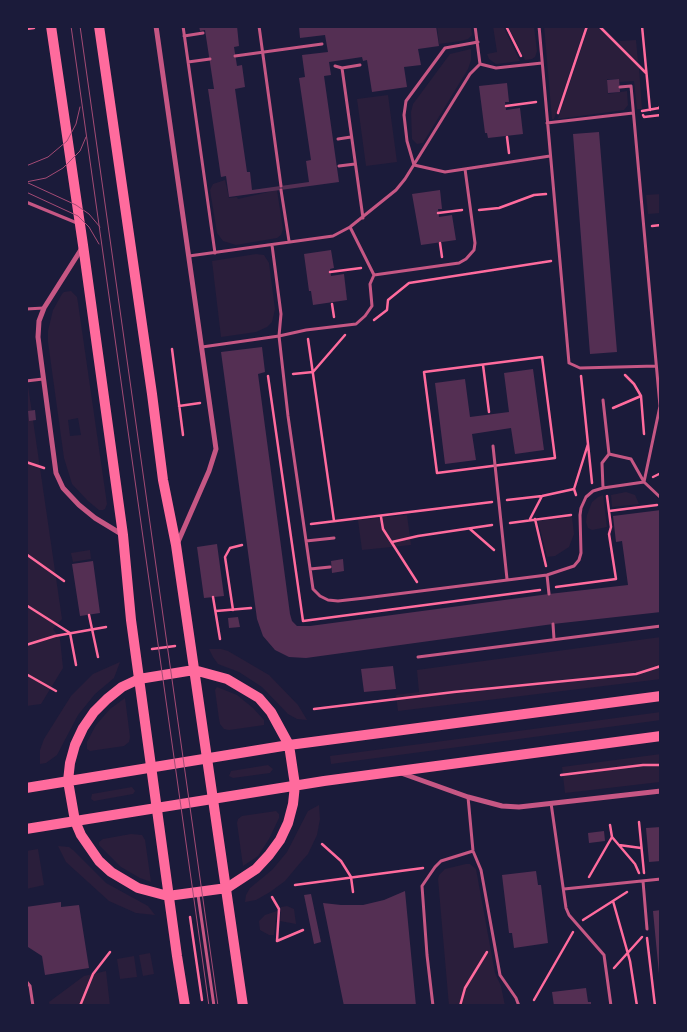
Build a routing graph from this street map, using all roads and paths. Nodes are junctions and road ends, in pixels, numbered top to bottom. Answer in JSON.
{"nodes":[{"id":1,"x":51,"y":26,"type":"edge"},
{"id":2,"x":99,"y":26,"type":"edge"},
{"id":3,"x":156,"y":26,"type":"edge"},
{"id":4,"x":183,"y":26,"type":"edge"},
{"id":5,"x":259,"y":26,"type":"edge"},
{"id":6,"x":475,"y":26,"type":"edge"},
{"id":7,"x":506,"y":26,"type":"edge"},
{"id":8,"x":539,"y":26,"type":"edge"},
{"id":9,"x":587,"y":26,"type":"edge"},
{"id":10,"x":599,"y":26,"type":"edge"},
{"id":11,"x":642,"y":26,"type":"edge"},
{"id":12,"x":34,"y":28,"type":"dead end"},
{"id":13,"x":26,"y":29,"type":"edge"},
{"id":14,"x":202,"y":33,"type":"dead end"},
{"id":15,"x":184,"y":36,"type":"junction"},
{"id":16,"x":478,"y":42,"type":"junction"},
{"id":17,"x":322,"y":44,"type":"dead end"},
{"id":18,"x":262,"y":52,"type":"junction"},
{"id":19,"x":236,"y":56,"type":"dead end"},
{"id":20,"x":210,"y":60,"type":"dead end"},
{"id":21,"x":188,"y":62,"type":"junction"},
{"id":22,"x":524,"y":62,"type":"dead end"},
{"id":23,"x":542,"y":63,"type":"junction"},
{"id":24,"x":480,"y":64,"type":"junction"},
{"id":25,"x":360,"y":65,"type":"dead end"},
{"id":26,"x":334,"y":66,"type":"dead end"},
{"id":27,"x":342,"y":68,"type":"junction"},
{"id":28,"x":646,"y":74,"type":"junction"},
{"id":29,"x":620,"y":87,"type":"dead end"},
{"id":30,"x":545,"y":101,"type":"junction"},
{"id":31,"x":661,"y":105,"type":"edge"},
{"id":32,"x":506,"y":106,"type":"dead end"},
{"id":33,"x":650,"y":110,"type":"junction"},
{"id":34,"x":633,"y":113,"type":"junction"},
{"id":35,"x":661,"y":115,"type":"edge"},
{"id":36,"x":556,"y":119,"type":"dead end"},
{"id":37,"x":547,"y":124,"type":"junction"},
{"id":38,"x":351,"y":137,"type":"junction"},
{"id":39,"x":507,"y":137,"type":"dead end"},
{"id":40,"x":338,"y":139,"type":"dead end"},
{"id":41,"x":550,"y":156,"type":"junction"},
{"id":42,"x":510,"y":162,"type":"junction"},
{"id":43,"x":355,"y":164,"type":"junction"},
{"id":44,"x":414,"y":165,"type":"junction"},
{"id":45,"x":339,"y":166,"type":"dead end"},
{"id":46,"x":464,"y":169,"type":"junction"},
{"id":47,"x":550,"y":193,"type":"dead end"},
{"id":48,"x":26,"y":202,"type":"edge"},
{"id":49,"x":473,"y":211,"type":"dead end"},
{"id":50,"x":451,"y":212,"type":"dead end"},
{"id":51,"x":438,"y":213,"type":"dead end"},
{"id":52,"x":363,"y":218,"type":"junction"},
{"id":53,"x":80,"y":224,"type":"junction"},
{"id":54,"x":350,"y":227,"type":"junction"},
{"id":55,"x":289,"y":241,"type":"junction"},
{"id":56,"x":440,"y":243,"type":"dead end"},
{"id":57,"x":83,"y":245,"type":"junction"},
{"id":58,"x":272,"y":245,"type":"junction"},
{"id":59,"x":215,"y":253,"type":"junction"},
{"id":60,"x":189,"y":256,"type":"junction"},
{"id":61,"x":560,"y":259,"type":"junction"},
{"id":62,"x":443,"y":266,"type":"junction"},
{"id":63,"x":370,"y":267,"type":"junction"},
{"id":64,"x":330,"y":272,"type":"dead end"},
{"id":65,"x":374,"y":275,"type":"junction"},
{"id":66,"x":332,"y":304,"type":"dead end"},
{"id":67,"x":44,"y":308,"type":"junction"},
{"id":68,"x":26,"y":309,"type":"edge"},
{"id":69,"x":373,"y":321,"type":"dead end"},
{"id":70,"x":335,"y":326,"type":"junction"},
{"id":71,"x":306,"y":330,"type":"junction"},
{"id":72,"x":352,"y":333,"type":"dead end"},
{"id":73,"x":279,"y":336,"type":"junction"},
{"id":74,"x":201,"y":347,"type":"junction"},
{"id":75,"x":172,"y":349,"type":"dead end"},
{"id":76,"x":483,"y":365,"type":"junction"},
{"id":77,"x":656,"y":366,"type":"junction"},
{"id":78,"x":580,"y":368,"type":"junction"},
{"id":79,"x":312,"y":372,"type":"junction"},
{"id":80,"x":283,"y":376,"type":"junction"},
{"id":81,"x":617,"y":376,"type":"dead end"},
{"id":82,"x":581,"y":377,"type":"junction"},
{"id":83,"x":590,"y":377,"type":"dead end"},
{"id":84,"x":44,"y":379,"type":"junction"},
{"id":85,"x":26,"y":382,"type":"edge"},
{"id":86,"x":641,"y":396,"type":"junction"},
{"id":87,"x":603,"y":400,"type":"dead end"},
{"id":88,"x":611,"y":409,"type":"dead end"},
{"id":89,"x":489,"y":412,"type":"dead end"},
{"id":90,"x":183,"y":435,"type":"dead end"},
{"id":91,"x":645,"y":441,"type":"dead end"},
{"id":92,"x":588,"y":444,"type":"junction"},
{"id":93,"x":494,"y":446,"type":"dead end"},
{"id":94,"x":609,"y":454,"type":"junction"},
{"id":95,"x":26,"y":462,"type":"edge"},
{"id":96,"x":495,"y":466,"type":"junction"},
{"id":97,"x":44,"y":468,"type":"dead end"},
{"id":98,"x":644,"y":482,"type":"junction"},
{"id":99,"x":604,"y":487,"type":"junction"},
{"id":100,"x":574,"y":489,"type":"junction"},
{"id":101,"x":593,"y":492,"type":"junction"},
{"id":102,"x":542,"y":496,"type":"junction"},
{"id":103,"x":661,"y":498,"type":"edge"},
{"id":104,"x":505,"y":500,"type":"dead end"},
{"id":105,"x":494,"y":502,"type":"dead end"},
{"id":106,"x":661,"y":505,"type":"edge"},
{"id":107,"x":609,"y":511,"type":"junction"},
{"id":108,"x":580,"y":515,"type":"junction"},
{"id":109,"x":381,"y":516,"type":"junction"},
{"id":110,"x":535,"y":519,"type":"junction"},
{"id":111,"x":529,"y":520,"type":"junction"},
{"id":112,"x":334,"y":521,"type":"junction"},
{"id":113,"x":311,"y":524,"type":"dead end"},
{"id":114,"x":501,"y":524,"type":"junction"},
{"id":115,"x":470,"y":528,"type":"junction"},
{"id":116,"x":123,"y":535,"type":"junction"},
{"id":117,"x":334,"y":538,"type":"dead end"},
{"id":118,"x":306,"y":541,"type":"junction"},
{"id":119,"x":392,"y":542,"type":"junction"},
{"id":120,"x":242,"y":544,"type":"dead end"},
{"id":121,"x":176,"y":545,"type":"junction"},
{"id":122,"x":26,"y":554,"type":"edge"},
{"id":123,"x":505,"y":559,"type":"junction"},
{"id":124,"x":330,"y":567,"type":"dead end"},
{"id":125,"x":310,"y":569,"type":"junction"},
{"id":126,"x":546,"y":575,"type":"junction"},
{"id":127,"x":507,"y":579,"type":"junction"},
{"id":128,"x":416,"y":580,"type":"dead end"},
{"id":129,"x":64,"y":581,"type":"dead end"},
{"id":130,"x":548,"y":588,"type":"junction"},
{"id":131,"x":549,"y":594,"type":"dead end"},
{"id":132,"x":213,"y":597,"type":"dead end"},
{"id":133,"x":26,"y":605,"type":"edge"},
{"id":134,"x":250,"y":608,"type":"dead end"},
{"id":135,"x":233,"y":610,"type":"junction"},
{"id":136,"x":216,"y":611,"type":"junction"},
{"id":137,"x":89,"y":615,"type":"dead end"},
{"id":138,"x":552,"y":624,"type":"dead end"},
{"id":139,"x":661,"y":626,"type":"edge"},
{"id":140,"x":106,"y":627,"type":"dead end"},
{"id":141,"x":92,"y":630,"type":"junction"},
{"id":142,"x":70,"y":633,"type":"junction"},
{"id":143,"x":554,"y":639,"type":"junction"},
{"id":144,"x":220,"y":640,"type":"dead end"},
{"id":145,"x":26,"y":645,"type":"edge"},
{"id":146,"x":175,"y":646,"type":"dead end"},
{"id":147,"x":152,"y":649,"type":"dead end"},
{"id":148,"x":98,"y":657,"type":"dead end"},
{"id":149,"x":418,"y":657,"type":"dead end"},
{"id":150,"x":76,"y":666,"type":"dead end"},
{"id":151,"x":661,"y":666,"type":"edge"},
{"id":152,"x":194,"y":670,"type":"junction"},
{"id":153,"x":26,"y":674,"type":"edge"},
{"id":154,"x":139,"y":679,"type":"junction"},
{"id":155,"x":56,"y":691,"type":"dead end"},
{"id":156,"x":661,"y":696,"type":"edge"},
{"id":157,"x":314,"y":709,"type":"dead end"},
{"id":158,"x":661,"y":736,"type":"edge"},
{"id":159,"x":288,"y":745,"type":"junction"},
{"id":160,"x":207,"y":758,"type":"junction"},
{"id":161,"x":661,"y":765,"type":"edge"},
{"id":162,"x":152,"y":768,"type":"junction"},
{"id":163,"x":396,"y":771,"type":"junction"},
{"id":164,"x":561,"y":776,"type":"dead end"},
{"id":165,"x":68,"y":781,"type":"junction"},
{"id":166,"x":295,"y":785,"type":"junction"},
{"id":167,"x":26,"y":788,"type":"edge"},
{"id":168,"x":661,"y":791,"type":"edge"},
{"id":169,"x":468,"y":797,"type":"junction"},
{"id":170,"x":213,"y":798,"type":"junction"},
{"id":171,"x":551,"y":803,"type":"junction"},
{"id":172,"x":157,"y":808,"type":"junction"},
{"id":173,"x":75,"y":821,"type":"junction"},
{"id":174,"x":639,"y":822,"type":"dead end"},
{"id":175,"x":610,"y":825,"type":"dead end"},
{"id":176,"x":26,"y":829,"type":"edge"},
{"id":177,"x":612,"y":837,"type":"junction"},
{"id":178,"x":322,"y":844,"type":"dead end"},
{"id":179,"x":619,"y":845,"type":"junction"},
{"id":180,"x":642,"y":848,"type":"junction"},
{"id":181,"x":473,"y":851,"type":"junction"},
{"id":182,"x":635,"y":864,"type":"dead end"},
{"id":183,"x":435,"y":867,"type":"junction"},
{"id":184,"x":351,"y":877,"type":"junction"},
{"id":185,"x":661,"y":879,"type":"edge"},
{"id":186,"x":644,"y":880,"type":"junction"},
{"id":187,"x":585,"y":884,"type":"dead end"},
{"id":188,"x":295,"y":885,"type":"dead end"},
{"id":189,"x":227,"y":888,"type":"junction"},
{"id":190,"x":564,"y":889,"type":"junction"},
{"id":191,"x":198,"y":892,"type":"junction"},
{"id":192,"x":353,"y":892,"type":"dead end"},
{"id":193,"x":168,"y":896,"type":"junction"},
{"id":194,"x":272,"y":897,"type":"dead end"},
{"id":195,"x":613,"y":901,"type":"dead end"},
{"id":196,"x":190,"y":917,"type":"dead end"},
{"id":197,"x":303,"y":930,"type":"dead end"},
{"id":198,"x":647,"y":930,"type":"junction"},
{"id":199,"x":494,"y":943,"type":"junction"},
{"id":200,"x":110,"y":952,"type":"dead end"},
{"id":201,"x":627,"y":953,"type":"junction"},
{"id":202,"x":610,"y":971,"type":"dead end"},
{"id":203,"x":26,"y":981,"type":"edge"},
{"id":204,"x":202,"y":1000,"type":"dead end"},
{"id":205,"x":32,"y":1006,"type":"edge"},
{"id":206,"x":80,"y":1006,"type":"edge"},
{"id":207,"x":185,"y":1006,"type":"edge"},
{"id":208,"x":214,"y":1006,"type":"edge"},
{"id":209,"x":243,"y":1006,"type":"edge"},
{"id":210,"x":434,"y":1006,"type":"edge"},
{"id":211,"x":460,"y":1006,"type":"edge"},
{"id":212,"x":519,"y":1006,"type":"edge"},
{"id":213,"x":611,"y":1006,"type":"edge"},
{"id":214,"x":637,"y":1006,"type":"edge"},
{"id":215,"x":655,"y":1006,"type":"edge"}],
"edges":[{"from":1,"to":53,"type":"main road"},
{"from":2,"to":121,"type":"main road"},
{"from":3,"to":60,"type":"street"},
{"from":4,"to":15,"type":"lane"},
{"from":5,"to":18,"type":"lane"},
{"from":6,"to":16,"type":"lane"},
{"from":7,"to":22,"type":"path"},
{"from":8,"to":23,"type":"lane"},
{"from":9,"to":36,"type":"path"},
{"from":10,"to":28,"type":"path"},
{"from":11,"to":28,"type":"path"},
{"from":12,"to":13,"type":"path"},
{"from":14,"to":15,"type":"lane"},
{"from":15,"to":21,"type":"lane"},
{"from":16,"to":24,"type":"lane"},
{"from":16,"to":44,"type":"lane"},
{"from":17,"to":18,"type":"lane"},
{"from":18,"to":19,"type":"lane"},
{"from":18,"to":55,"type":"lane"},
{"from":20,"to":21,"type":"lane"},
{"from":21,"to":59,"type":"lane"},
{"from":23,"to":24,"type":"lane"},
{"from":23,"to":30,"type":"lane"},
{"from":24,"to":44,"type":"lane"},
{"from":25,"to":27,"type":"lane"},
{"from":26,"to":27,"type":"lane"},
{"from":27,"to":38,"type":"lane"},
{"from":28,"to":33,"type":"path"},
{"from":29,"to":34,"type":"lane"},
{"from":30,"to":32,"type":"path"},
{"from":30,"to":37,"type":"lane"},
{"from":31,"to":33,"type":"path"},
{"from":33,"to":35,"type":"path"},
{"from":34,"to":37,"type":"lane"},
{"from":34,"to":77,"type":"lane"},
{"from":37,"to":41,"type":"lane"},
{"from":38,"to":40,"type":"lane"},
{"from":38,"to":43,"type":"lane"},
{"from":39,"to":42,"type":"path"},
{"from":41,"to":42,"type":"lane"},
{"from":41,"to":61,"type":"lane"},
{"from":42,"to":46,"type":"lane"},
{"from":43,"to":45,"type":"lane"},
{"from":43,"to":52,"type":"lane"},
{"from":44,"to":46,"type":"lane"},
{"from":44,"to":52,"type":"lane"},
{"from":46,"to":62,"type":"lane"},
{"from":47,"to":49,"type":"path"},
{"from":48,"to":53,"type":"lane"},
{"from":50,"to":51,"type":"path"},
{"from":52,"to":54,"type":"lane"},
{"from":53,"to":57,"type":"main road"},
{"from":54,"to":55,"type":"lane"},
{"from":54,"to":63,"type":"lane"},
{"from":55,"to":58,"type":"lane"},
{"from":56,"to":62,"type":"path"},
{"from":57,"to":67,"type":"street"},
{"from":57,"to":116,"type":"main road"},
{"from":58,"to":59,"type":"lane"},
{"from":58,"to":73,"type":"lane"},
{"from":59,"to":60,"type":"lane"},
{"from":60,"to":74,"type":"street"},
{"from":61,"to":69,"type":"path"},
{"from":61,"to":78,"type":"lane"},
{"from":62,"to":65,"type":"lane"},
{"from":63,"to":64,"type":"path"},
{"from":63,"to":65,"type":"lane"},
{"from":65,"to":70,"type":"lane"},
{"from":66,"to":70,"type":"path"},
{"from":67,"to":68,"type":"lane"},
{"from":67,"to":84,"type":"street"},
{"from":70,"to":71,"type":"lane"},
{"from":71,"to":73,"type":"lane"},
{"from":71,"to":79,"type":"path"},
{"from":72,"to":79,"type":"path"},
{"from":73,"to":74,"type":"lane"},
{"from":73,"to":80,"type":"lane"},
{"from":74,"to":121,"type":"street"},
{"from":75,"to":90,"type":"path"},
{"from":76,"to":89,"type":"path"},
{"from":76,"to":96,"type":"path"},
{"from":76,"to":96,"type":"path"},
{"from":77,"to":78,"type":"lane"},
{"from":77,"to":98,"type":"lane"},
{"from":78,"to":82,"type":"path"},
{"from":79,"to":80,"type":"path"},
{"from":79,"to":112,"type":"path"},
{"from":80,"to":118,"type":"lane"},
{"from":80,"to":130,"type":"path"},
{"from":81,"to":86,"type":"path"},
{"from":82,"to":83,"type":"path"},
{"from":82,"to":92,"type":"path"},
{"from":84,"to":85,"type":"lane"},
{"from":84,"to":116,"type":"street"},
{"from":86,"to":88,"type":"path"},
{"from":86,"to":91,"type":"path"},
{"from":87,"to":94,"type":"lane"},
{"from":92,"to":100,"type":"path"},
{"from":92,"to":101,"type":"path"},
{"from":93,"to":96,"type":"lane"},
{"from":94,"to":98,"type":"lane"},
{"from":94,"to":99,"type":"lane"},
{"from":95,"to":97,"type":"path"},
{"from":96,"to":114,"type":"lane"},
{"from":98,"to":99,"type":"lane"},
{"from":98,"to":103,"type":"lane"},
{"from":99,"to":101,"type":"lane"},
{"from":99,"to":107,"type":"path"},
{"from":100,"to":102,"type":"path"},
{"from":100,"to":108,"type":"path"},
{"from":101,"to":108,"type":"lane"},
{"from":102,"to":104,"type":"path"},
{"from":102,"to":111,"type":"path"},
{"from":105,"to":109,"type":"path"},
{"from":106,"to":107,"type":"path"},
{"from":107,"to":130,"type":"path"},
{"from":108,"to":110,"type":"path"},
{"from":108,"to":126,"type":"lane"},
{"from":109,"to":112,"type":"path"},
{"from":109,"to":119,"type":"path"},
{"from":110,"to":111,"type":"path"},
{"from":110,"to":126,"type":"path"},
{"from":111,"to":114,"type":"path"},
{"from":112,"to":113,"type":"path"},
{"from":114,"to":115,"type":"path"},
{"from":114,"to":123,"type":"lane"},
{"from":115,"to":119,"type":"path"},
{"from":115,"to":123,"type":"path"},
{"from":116,"to":154,"type":"main road"},
{"from":117,"to":118,"type":"lane"},
{"from":118,"to":125,"type":"lane"},
{"from":119,"to":128,"type":"path"},
{"from":120,"to":135,"type":"path"},
{"from":121,"to":152,"type":"main road"},
{"from":122,"to":129,"type":"path"},
{"from":123,"to":127,"type":"lane"},
{"from":124,"to":125,"type":"lane"},
{"from":125,"to":127,"type":"lane"},
{"from":126,"to":127,"type":"lane"},
{"from":126,"to":130,"type":"lane"},
{"from":130,"to":131,"type":"lane"},
{"from":132,"to":136,"type":"path"},
{"from":133,"to":142,"type":"path"},
{"from":134,"to":135,"type":"path"},
{"from":135,"to":136,"type":"path"},
{"from":136,"to":144,"type":"path"},
{"from":137,"to":141,"type":"path"},
{"from":138,"to":143,"type":"lane"},
{"from":139,"to":143,"type":"lane"},
{"from":140,"to":141,"type":"path"},
{"from":141,"to":142,"type":"path"},
{"from":141,"to":148,"type":"path"},
{"from":142,"to":145,"type":"path"},
{"from":142,"to":150,"type":"path"},
{"from":143,"to":149,"type":"lane"},
{"from":146,"to":147,"type":"path"},
{"from":151,"to":157,"type":"path"},
{"from":152,"to":154,"type":"main road"},
{"from":152,"to":159,"type":"main road"},
{"from":152,"to":160,"type":"main road"},
{"from":153,"to":155,"type":"path"},
{"from":154,"to":162,"type":"main road"},
{"from":154,"to":165,"type":"main road"},
{"from":156,"to":159,"type":"main road"},
{"from":158,"to":163,"type":"main road"},
{"from":159,"to":160,"type":"main road"},
{"from":159,"to":166,"type":"main road"},
{"from":160,"to":162,"type":"main road"},
{"from":160,"to":170,"type":"main road"},
{"from":161,"to":164,"type":"path"},
{"from":162,"to":165,"type":"main road"},
{"from":162,"to":172,"type":"main road"},
{"from":163,"to":166,"type":"main road"},
{"from":163,"to":169,"type":"street"},
{"from":165,"to":167,"type":"main road"},
{"from":165,"to":173,"type":"main road"},
{"from":166,"to":170,"type":"main road"},
{"from":166,"to":189,"type":"main road"},
{"from":168,"to":171,"type":"street"},
{"from":169,"to":171,"type":"street"},
{"from":169,"to":181,"type":"lane"},
{"from":170,"to":172,"type":"main road"},
{"from":170,"to":189,"type":"main road"},
{"from":171,"to":190,"type":"lane"},
{"from":172,"to":173,"type":"main road"},
{"from":172,"to":193,"type":"main road"},
{"from":173,"to":176,"type":"main road"},
{"from":173,"to":193,"type":"main road"},
{"from":174,"to":180,"type":"path"},
{"from":175,"to":177,"type":"path"},
{"from":177,"to":179,"type":"path"},
{"from":177,"to":187,"type":"path"},
{"from":178,"to":184,"type":"path"},
{"from":179,"to":180,"type":"path"},
{"from":179,"to":182,"type":"path"},
{"from":180,"to":186,"type":"path"},
{"from":181,"to":183,"type":"lane"},
{"from":181,"to":199,"type":"lane"},
{"from":183,"to":184,"type":"path"},
{"from":183,"to":210,"type":"lane"},
{"from":184,"to":188,"type":"path"},
{"from":184,"to":192,"type":"path"},
{"from":185,"to":186,"type":"lane"},
{"from":186,"to":190,"type":"lane"},
{"from":186,"to":198,"type":"lane"},
{"from":189,"to":191,"type":"main road"},
{"from":189,"to":209,"type":"main road"},
{"from":190,"to":213,"type":"lane"},
{"from":191,"to":193,"type":"main road"},
{"from":191,"to":208,"type":"lane"},
{"from":193,"to":207,"type":"main road"},
{"from":194,"to":197,"type":"path"},
{"from":195,"to":201,"type":"path"},
{"from":196,"to":204,"type":"path"},
{"from":198,"to":201,"type":"path"},
{"from":198,"to":215,"type":"path"},
{"from":199,"to":211,"type":"path"},
{"from":199,"to":212,"type":"lane"},
{"from":200,"to":206,"type":"path"},
{"from":201,"to":202,"type":"path"},
{"from":201,"to":214,"type":"path"},
{"from":203,"to":205,"type":"lane"}]}
